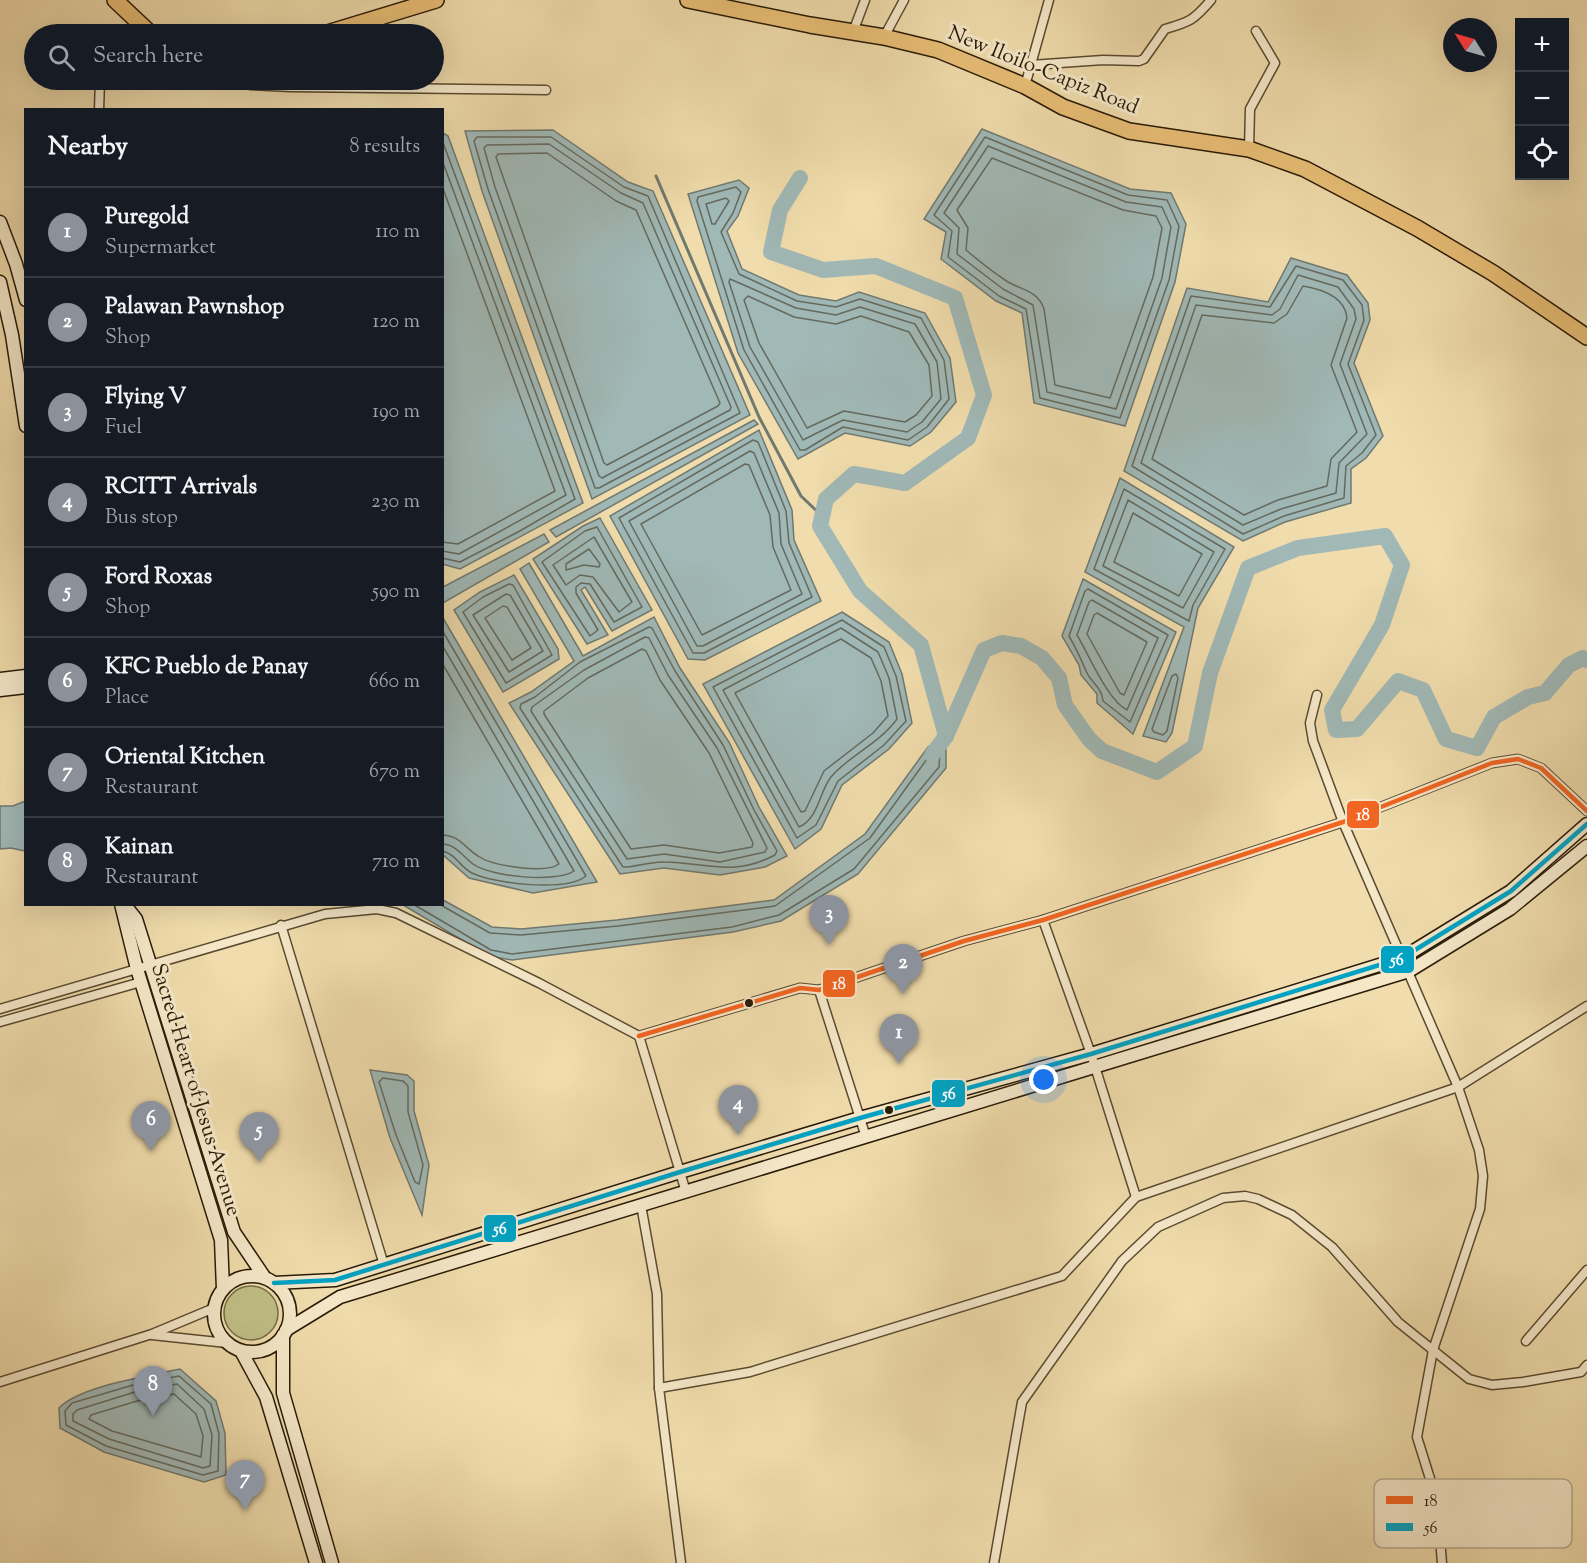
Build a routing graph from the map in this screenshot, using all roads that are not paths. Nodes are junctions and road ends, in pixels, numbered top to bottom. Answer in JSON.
{"nodes":[{"id":1,"x":115,"y":0,"type":"edge"},
{"id":2,"x":436,"y":0,"type":"edge"},
{"id":3,"x":687,"y":0,"type":"edge"},
{"id":4,"x":865,"y":0,"type":"edge"},
{"id":5,"x":904,"y":0,"type":"edge"},
{"id":6,"x":1048,"y":0,"type":"edge"},
{"id":7,"x":1211,"y":0,"type":"edge"},
{"id":8,"x":131,"y":24,"type":"edge"},
{"id":9,"x":357,"y":24,"type":"edge"},
{"id":10,"x":1256,"y":31,"type":"dead end"},
{"id":11,"x":853,"y":32,"type":"junction"},
{"id":12,"x":884,"y":37,"type":"junction"},
{"id":13,"x":1031,"y":65,"type":"junction"},
{"id":14,"x":1025,"y":86,"type":"junction"},
{"id":15,"x":444,"y":89,"type":"edge"},
{"id":16,"x":100,"y":90,"type":"edge"},
{"id":17,"x":546,"y":90,"type":"dead end"},
{"id":18,"x":99,"y":108,"type":"edge"},
{"id":19,"x":1249,"y":149,"type":"junction"},
{"id":20,"x":0,"y":222,"type":"edge"},
{"id":21,"x":0,"y":282,"type":"edge"},
{"id":22,"x":24,"y":293,"type":"edge"},
{"id":23,"x":1585,"y":333,"type":"edge"},
{"id":24,"x":24,"y":413,"type":"edge"},
{"id":25,"x":24,"y":676,"type":"edge"},
{"id":26,"x":0,"y":679,"type":"edge"},
{"id":27,"x":24,"y":687,"type":"edge"},
{"id":28,"x":0,"y":690,"type":"edge"},
{"id":29,"x":1317,"y":695,"type":"dead end"},
{"id":30,"x":1587,"y":810,"type":"edge"},
{"id":31,"x":1343,"y":822,"type":"junction"},
{"id":32,"x":1587,"y":824,"type":"edge"},
{"id":33,"x":1587,"y":846,"type":"edge"},
{"id":34,"x":123,"y":906,"type":"edge"},
{"id":35,"x":125,"y":906,"type":"edge"},
{"id":36,"x":1043,"y":920,"type":"junction"},
{"id":37,"x":281,"y":925,"type":"junction"},
{"id":38,"x":1402,"y":958,"type":"junction"},
{"id":39,"x":150,"y":966,"type":"junction"},
{"id":40,"x":137,"y":969,"type":"junction"},
{"id":41,"x":1409,"y":971,"type":"junction"},
{"id":42,"x":141,"y":982,"type":"junction"},
{"id":43,"x":819,"y":990,"type":"junction"},
{"id":44,"x":1587,"y":1006,"type":"edge"},
{"id":45,"x":3,"y":1007,"type":"edge"},
{"id":46,"x":10,"y":1019,"type":"junction"},
{"id":47,"x":0,"y":1022,"type":"edge"},
{"id":48,"x":639,"y":1036,"type":"junction"},
{"id":49,"x":1091,"y":1054,"type":"junction"},
{"id":50,"x":1095,"y":1068,"type":"junction"},
{"id":51,"x":1458,"y":1088,"type":"junction"},
{"id":52,"x":860,"y":1118,"type":"junction"},
{"id":53,"x":866,"y":1137,"type":"junction"},
{"id":54,"x":680,"y":1172,"type":"junction"},
{"id":55,"x":686,"y":1191,"type":"junction"},
{"id":56,"x":1136,"y":1197,"type":"junction"},
{"id":57,"x":641,"y":1205,"type":"junction"},
{"id":58,"x":384,"y":1265,"type":"junction"},
{"id":59,"x":1587,"y":1270,"type":"edge"},
{"id":60,"x":270,"y":1280,"type":"junction"},
{"id":61,"x":223,"y":1289,"type":"junction"},
{"id":62,"x":214,"y":1308,"type":"junction"},
{"id":63,"x":285,"y":1332,"type":"junction"},
{"id":64,"x":152,"y":1335,"type":"junction"},
{"id":65,"x":1526,"y":1341,"type":"dead end"},
{"id":66,"x":227,"y":1343,"type":"junction"},
{"id":67,"x":1433,"y":1350,"type":"junction"},
{"id":68,"x":241,"y":1351,"type":"junction"},
{"id":69,"x":1587,"y":1365,"type":"edge"},
{"id":70,"x":0,"y":1382,"type":"edge"},
{"id":71,"x":659,"y":1388,"type":"junction"},
{"id":72,"x":1430,"y":1479,"type":"edge"},
{"id":73,"x":1441,"y":1548,"type":"edge"},
{"id":74,"x":316,"y":1563,"type":"edge"},
{"id":75,"x":332,"y":1563,"type":"edge"},
{"id":76,"x":681,"y":1563,"type":"edge"},
{"id":77,"x":994,"y":1563,"type":"edge"},
{"id":78,"x":1442,"y":1563,"type":"edge"}],
"edges":[{"from":1,"to":8,"type":"highway"},
{"from":2,"to":9,"type":"highway"},
{"from":3,"to":11,"type":"highway","name":"New Iloilo-Capiz Road"},
{"from":4,"to":11,"type":"street"},
{"from":5,"to":12,"type":"street"},
{"from":6,"to":13,"type":"street"},
{"from":7,"to":13,"type":"street"},
{"from":10,"to":19,"type":"street"},
{"from":11,"to":12,"type":"highway","name":"New Iloilo-Capiz Road"},
{"from":12,"to":14,"type":"highway","name":"New Iloilo-Capiz Road"},
{"from":13,"to":14,"type":"street"},
{"from":14,"to":19,"type":"highway","name":"New Iloilo-Capiz Road"},
{"from":15,"to":17,"type":"street"},
{"from":16,"to":18,"type":"street"},
{"from":19,"to":23,"type":"highway","name":"New Iloilo-Capiz Road"},
{"from":20,"to":22,"type":"street"},
{"from":21,"to":24,"type":"street"},
{"from":25,"to":26,"type":"street"},
{"from":27,"to":28,"type":"street"},
{"from":29,"to":31,"type":"street"},
{"from":30,"to":31,"type":"street"},
{"from":31,"to":36,"type":"street"},
{"from":31,"to":38,"type":"street"},
{"from":32,"to":38,"type":"street"},
{"from":33,"to":41,"type":"street"},
{"from":34,"to":40,"type":"street","name":"Sacred Heart of Jesus Avenue"},
{"from":35,"to":39,"type":"street","name":"Sacred Heart of Jesus Avenue"},
{"from":36,"to":43,"type":"street"},
{"from":36,"to":49,"type":"street"},
{"from":37,"to":39,"type":"street"},
{"from":37,"to":48,"type":"street"},
{"from":37,"to":58,"type":"street"},
{"from":38,"to":41,"type":"street"},
{"from":38,"to":49,"type":"street"},
{"from":39,"to":40,"type":"street"},
{"from":39,"to":60,"type":"street","name":"Sacred Heart of Jesus Avenue"},
{"from":40,"to":42,"type":"street","name":"Sacred Heart of Jesus Avenue"},
{"from":40,"to":45,"type":"street"},
{"from":41,"to":50,"type":"street"},
{"from":41,"to":51,"type":"street"},
{"from":42,"to":46,"type":"street"},
{"from":42,"to":61,"type":"street","name":"Sacred Heart of Jesus Avenue"},
{"from":43,"to":48,"type":"street"},
{"from":43,"to":52,"type":"street"},
{"from":44,"to":51,"type":"street"},
{"from":45,"to":46,"type":"street"},
{"from":46,"to":47,"type":"street"},
{"from":48,"to":54,"type":"street"},
{"from":49,"to":50,"type":"street"},
{"from":49,"to":52,"type":"street"},
{"from":50,"to":53,"type":"street"},
{"from":50,"to":56,"type":"street"},
{"from":51,"to":56,"type":"street"},
{"from":51,"to":67,"type":"street"},
{"from":52,"to":53,"type":"street"},
{"from":52,"to":54,"type":"street"},
{"from":53,"to":55,"type":"street"},
{"from":54,"to":55,"type":"street"},
{"from":54,"to":58,"type":"street"},
{"from":55,"to":57,"type":"street"},
{"from":56,"to":71,"type":"street"},
{"from":57,"to":63,"type":"street"},
{"from":57,"to":71,"type":"street"},
{"from":58,"to":60,"type":"street"},
{"from":59,"to":65,"type":"street"},
{"from":60,"to":61,"type":"street"},
{"from":60,"to":63,"type":"street"},
{"from":61,"to":62,"type":"street"},
{"from":62,"to":64,"type":"street"},
{"from":62,"to":66,"type":"street"},
{"from":63,"to":68,"type":"street"},
{"from":63,"to":75,"type":"street"},
{"from":64,"to":66,"type":"street"},
{"from":64,"to":70,"type":"street"},
{"from":66,"to":68,"type":"street"},
{"from":67,"to":69,"type":"street"},
{"from":67,"to":72,"type":"street"},
{"from":67,"to":77,"type":"street"},
{"from":68,"to":74,"type":"street"},
{"from":71,"to":76,"type":"street"},
{"from":73,"to":78,"type":"street"}]}
